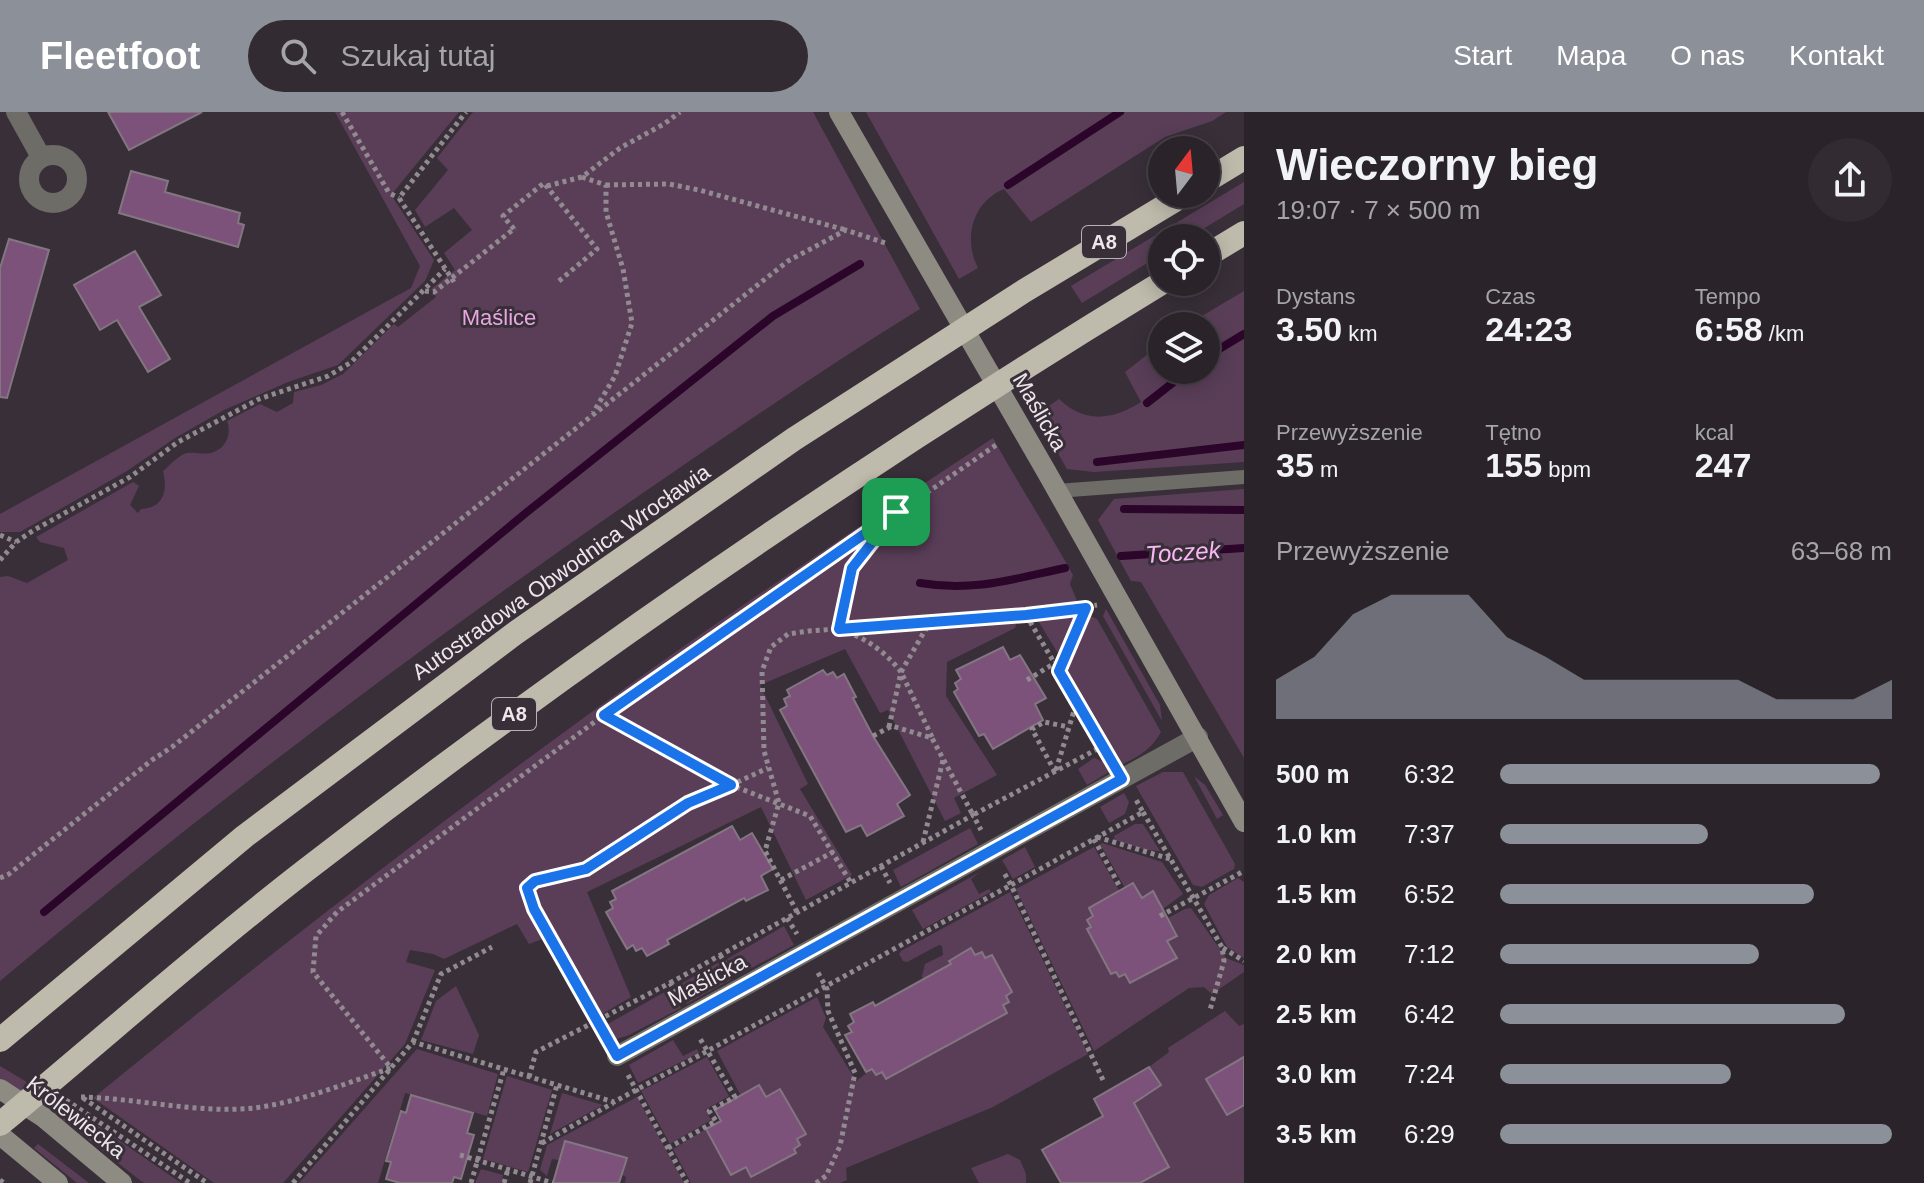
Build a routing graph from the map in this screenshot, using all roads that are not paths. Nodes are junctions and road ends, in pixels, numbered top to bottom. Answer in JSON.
{"nodes":[{"id":1,"x":16,"y":112,"type":"edge"},
{"id":2,"x":839,"y":112,"type":"edge"},
{"id":3,"x":41,"y":157,"type":"dead end"},
{"id":4,"x":1244,"y":158,"type":"edge"},
{"id":5,"x":1220,"y":173,"type":"edge"},
{"id":6,"x":1162,"y":208,"type":"edge"},
{"id":7,"x":1244,"y":233,"type":"edge"},
{"id":8,"x":1220,"y":248,"type":"edge"},
{"id":9,"x":1148,"y":291,"type":"edge"},
{"id":10,"x":1244,"y":477,"type":"edge"},
{"id":11,"x":1057,"y":491,"type":"junction"},
{"id":12,"x":1198,"y":737,"type":"junction"},
{"id":13,"x":1244,"y":822,"type":"edge"},
{"id":14,"x":0,"y":1040,"type":"edge"},
{"id":15,"x":617,"y":1056,"type":"road end"},
{"id":16,"x":0,"y":1089,"type":"edge"},
{"id":17,"x":0,"y":1124,"type":"edge"},
{"id":18,"x":0,"y":1135,"type":"edge"},
{"id":19,"x":58,"y":1183,"type":"edge"},
{"id":20,"x":122,"y":1183,"type":"edge"}],
"edges":[{"from":1,"to":3,"type":"street"},
{"from":2,"to":11,"type":"street","name":"Maślicka"},
{"from":4,"to":5,"type":"highway"},
{"from":6,"to":14,"type":"highway","name":"Autostradowa Obwodnica Wrocławia","number":"A8"},
{"from":7,"to":8,"type":"highway"},
{"from":9,"to":17,"type":"highway","number":"A8"},
{"from":10,"to":11,"type":"lane"},
{"from":11,"to":12,"type":"street","name":"Maślicka"},
{"from":12,"to":13,"type":"street","name":"Maślicka"},
{"from":12,"to":15,"type":"street","name":"Maślicka"},
{"from":16,"to":20,"type":"street","name":"Królewiecka"},
{"from":18,"to":19,"type":"street"}]}
